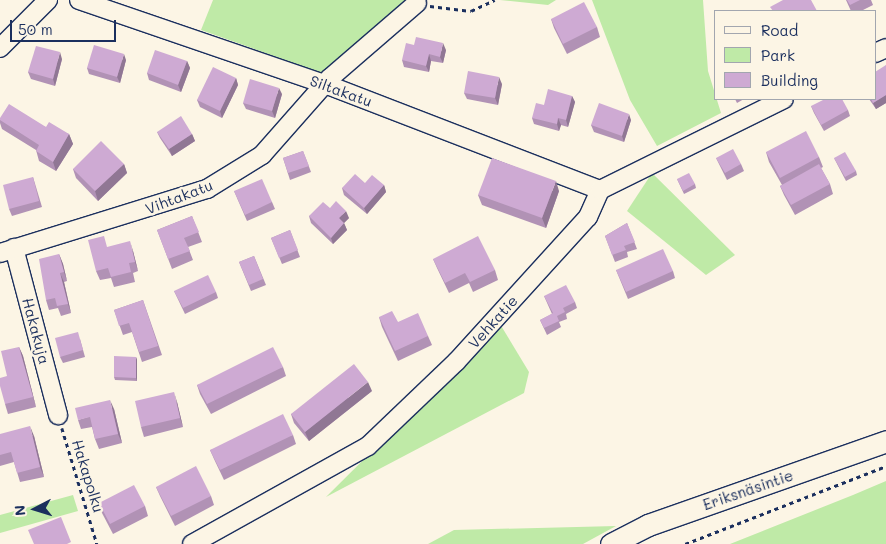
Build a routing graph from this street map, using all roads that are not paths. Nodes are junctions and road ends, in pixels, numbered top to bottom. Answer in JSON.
{"nodes":[{"id":1,"x":48,"y":0,"type":"edge"},
{"id":2,"x":79,"y":0,"type":"edge"},
{"id":3,"x":417,"y":3,"type":"road end"},
{"id":4,"x":0,"y":48,"type":"edge"},
{"id":5,"x":324,"y":84,"type":"junction"},
{"id":6,"x":782,"y":100,"type":"edge"},
{"id":7,"x":600,"y":190,"type":"junction"},
{"id":8,"x":7,"y":250,"type":"edge"},
{"id":9,"x":58,"y":414,"type":"road end"},
{"id":10,"x":886,"y":442,"type":"edge"},
{"id":11,"x":192,"y":544,"type":"edge"},
{"id":12,"x":611,"y":544,"type":"edge"}],
"edges":[{"from":1,"to":4,"type":"street"},
{"from":2,"to":5,"type":"street","name":"Siltakatu"},
{"from":3,"to":5,"type":"street","name":"Vihtakatu"},
{"from":5,"to":7,"type":"street","name":"Siltakatu"},
{"from":5,"to":8,"type":"street","name":"Vihtakatu"},
{"from":6,"to":7,"type":"street"},
{"from":7,"to":11,"type":"street","name":"Vehkatie"},
{"from":8,"to":9,"type":"street","name":"Hakakuja"},
{"from":10,"to":12,"type":"street","name":"Eriksnäsintie"}]}
